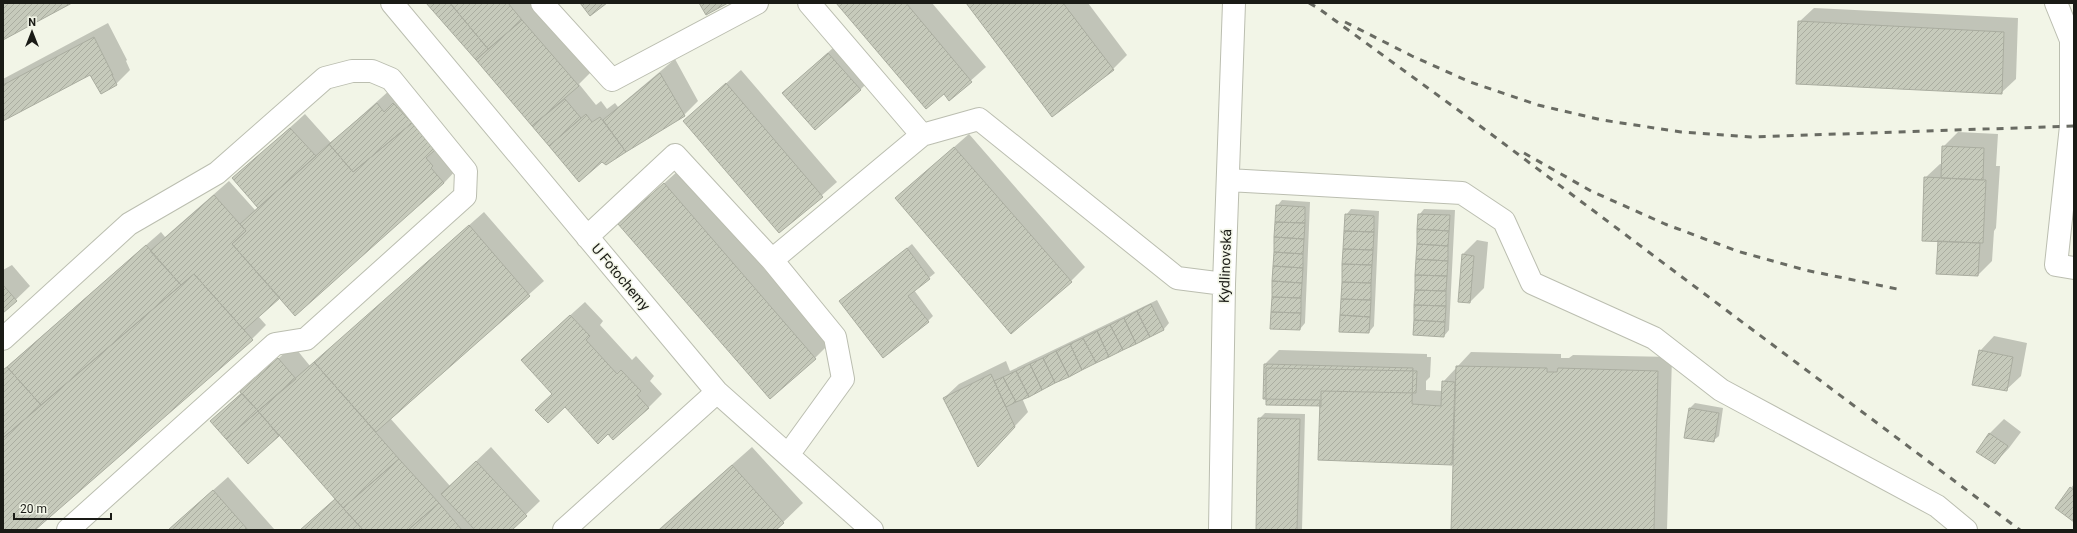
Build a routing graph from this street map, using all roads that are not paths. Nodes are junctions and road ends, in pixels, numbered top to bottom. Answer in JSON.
{"nodes":[{"id":1,"x":392,"y":3,"type":"edge"},
{"id":2,"x":542,"y":3,"type":"edge"},
{"id":3,"x":758,"y":3,"type":"edge"},
{"id":4,"x":809,"y":3,"type":"edge"},
{"id":5,"x":1234,"y":3,"type":"edge"},
{"id":6,"x":2056,"y":3,"type":"edge"},
{"id":7,"x":922,"y":135,"type":"junction"},
{"id":8,"x":1228,"y":180,"type":"junction"},
{"id":9,"x":587,"y":237,"type":"junction"},
{"id":10,"x":772,"y":260,"type":"junction"},
{"id":11,"x":2074,"y":268,"type":"edge"},
{"id":12,"x":1224,"y":284,"type":"junction"},
{"id":13,"x":3,"y":339,"type":"edge"},
{"id":14,"x":717,"y":392,"type":"junction"},
{"id":15,"x":788,"y":455,"type":"junction"},
{"id":16,"x":68,"y":530,"type":"edge"},
{"id":17,"x":564,"y":530,"type":"edge"},
{"id":18,"x":872,"y":530,"type":"edge"},
{"id":19,"x":1220,"y":530,"type":"edge"},
{"id":20,"x":1966,"y":530,"type":"edge"}],
"edges":[{"from":1,"to":9,"type":"street","name":"U Fotochemy"},
{"from":2,"to":3,"type":"street"},
{"from":4,"to":7,"type":"street"},
{"from":5,"to":8,"type":"street","name":"Kydlinovská"},
{"from":6,"to":11,"type":"street"},
{"from":7,"to":10,"type":"street"},
{"from":7,"to":12,"type":"street"},
{"from":8,"to":12,"type":"street","name":"Kydlinovská"},
{"from":8,"to":20,"type":"street"},
{"from":9,"to":10,"type":"street"},
{"from":9,"to":14,"type":"street","name":"U Fotochemy"},
{"from":10,"to":15,"type":"street"},
{"from":12,"to":19,"type":"street","name":"Kydlinovská"},
{"from":13,"to":16,"type":"street"},
{"from":14,"to":15,"type":"street","name":"U Fotochemy"},
{"from":14,"to":17,"type":"street"},
{"from":15,"to":18,"type":"street","name":"U Fotochemy"}]}
